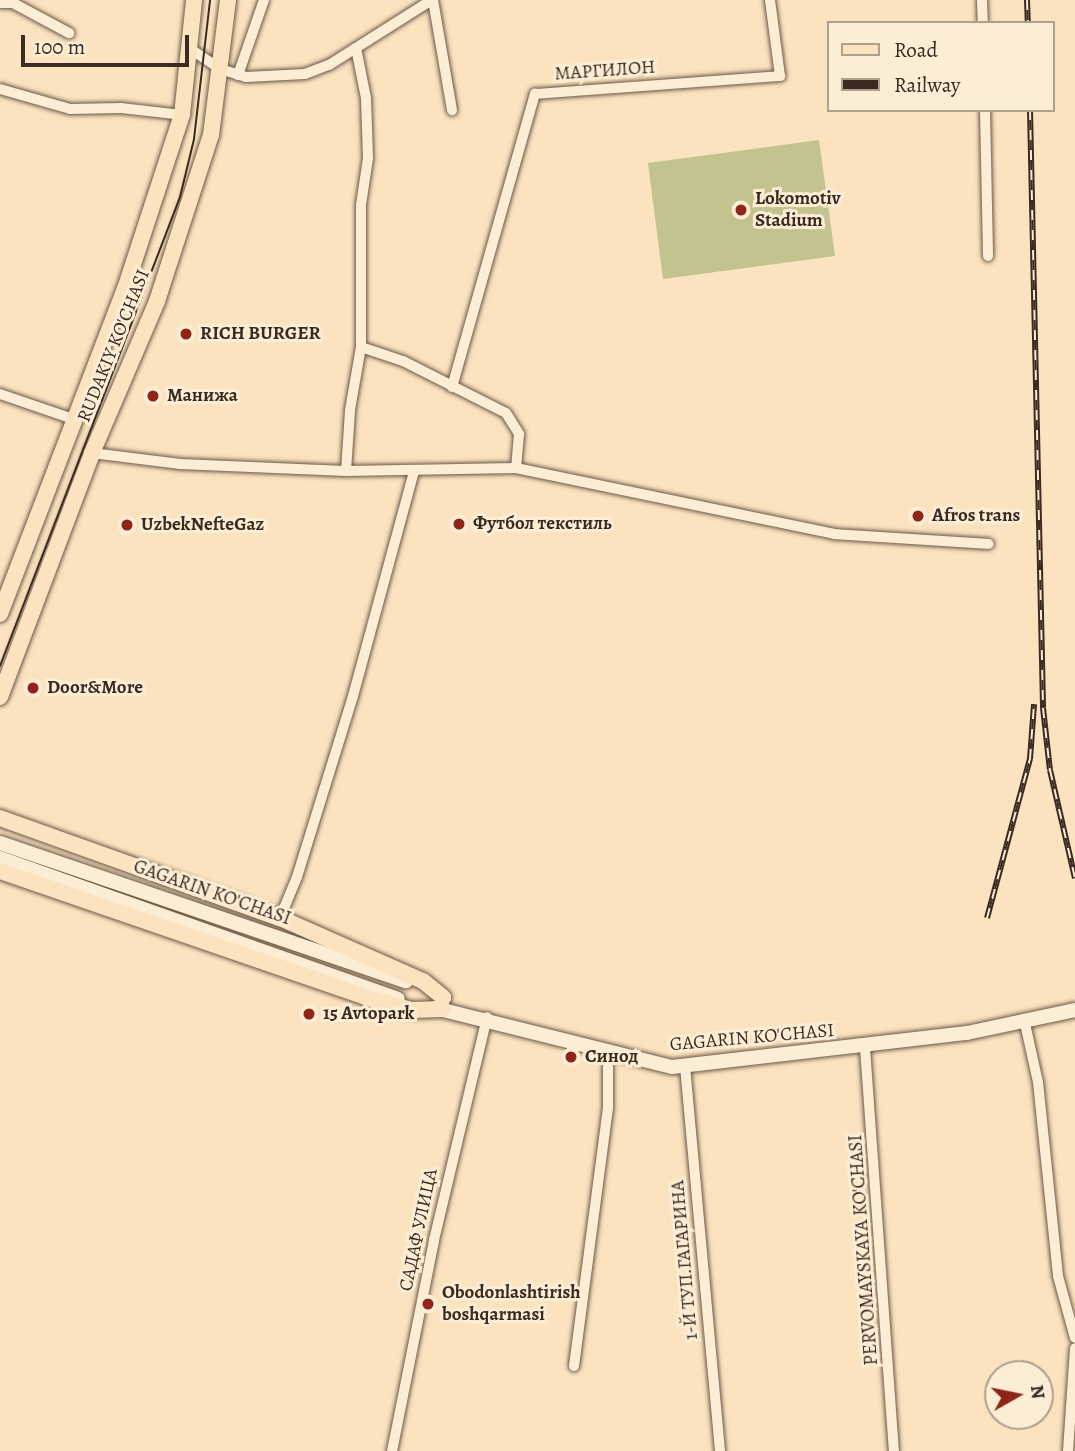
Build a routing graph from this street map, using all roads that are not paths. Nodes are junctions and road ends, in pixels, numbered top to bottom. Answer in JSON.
{"nodes":[{"id":1,"x":194,"y":0,"type":"edge"},
{"id":2,"x":228,"y":0,"type":"edge"},
{"id":3,"x":264,"y":0,"type":"edge"},
{"id":4,"x":433,"y":0,"type":"edge"},
{"id":5,"x":770,"y":0,"type":"edge"},
{"id":6,"x":982,"y":0,"type":"edge"},
{"id":7,"x":0,"y":6,"type":"edge"},
{"id":8,"x":983,"y":21,"type":"edge"},
{"id":9,"x":69,"y":33,"type":"dead end"},
{"id":10,"x":189,"y":48,"type":"junction"},
{"id":11,"x":356,"y":48,"type":"junction"},
{"id":12,"x":220,"y":69,"type":"junction"},
{"id":13,"x":238,"y":75,"type":"junction"},
{"id":14,"x":0,"y":89,"type":"edge"},
{"id":15,"x":452,"y":110,"type":"dead end"},
{"id":16,"x":985,"y":112,"type":"edge"},
{"id":17,"x":182,"y":115,"type":"junction"},
{"id":18,"x":988,"y":256,"type":"dead end"},
{"id":19,"x":361,"y":347,"type":"junction"},
{"id":20,"x":452,"y":387,"type":"junction"},
{"id":21,"x":0,"y":394,"type":"edge"},
{"id":22,"x":73,"y":419,"type":"junction"},
{"id":23,"x":92,"y":453,"type":"junction"},
{"id":24,"x":516,"y":468,"type":"junction"},
{"id":25,"x":346,"y":471,"type":"junction"},
{"id":26,"x":414,"y":472,"type":"junction"},
{"id":27,"x":989,"y":544,"type":"dead end"},
{"id":28,"x":1,"y":609,"type":"edge"},
{"id":29,"x":4,"y":675,"type":"edge"},
{"id":30,"x":0,"y":697,"type":"edge"},
{"id":31,"x":0,"y":818,"type":"edge"},
{"id":32,"x":0,"y":843,"type":"edge"},
{"id":33,"x":0,"y":858,"type":"edge"},
{"id":34,"x":0,"y":871,"type":"edge"},
{"id":35,"x":280,"y":918,"type":"junction"},
{"id":36,"x":443,"y":1003,"type":"junction"},
{"id":37,"x":1075,"y":1010,"type":"edge"},
{"id":38,"x":487,"y":1017,"type":"junction"},
{"id":39,"x":1024,"y":1019,"type":"junction"},
{"id":40,"x":865,"y":1048,"type":"junction"},
{"id":41,"x":608,"y":1050,"type":"junction"},
{"id":42,"x":685,"y":1066,"type":"junction"},
{"id":43,"x":1075,"y":1338,"type":"edge"},
{"id":44,"x":1075,"y":1348,"type":"edge"},
{"id":45,"x":574,"y":1366,"type":"dead end"},
{"id":46,"x":393,"y":1451,"type":"edge"},
{"id":47,"x":720,"y":1451,"type":"edge"},
{"id":48,"x":894,"y":1451,"type":"edge"},
{"id":49,"x":1068,"y":1451,"type":"edge"}],
"edges":[{"from":1,"to":10,"type":"main road","name":"RUDAKIY KO'CHASI"},
{"from":2,"to":12,"type":"main road","name":"RUDAKIY KO'CHASI"},
{"from":3,"to":13,"type":"street"},
{"from":4,"to":11,"type":"street"},
{"from":4,"to":15,"type":"street"},
{"from":5,"to":20,"type":"street","name":"МАРГИЛОН"},
{"from":6,"to":8,"type":"street"},
{"from":7,"to":9,"type":"street"},
{"from":10,"to":12,"type":"street"},
{"from":10,"to":17,"type":"main road","name":"RUDAKIY KO'CHASI"},
{"from":11,"to":13,"type":"street"},
{"from":11,"to":19,"type":"street"},
{"from":12,"to":13,"type":"street"},
{"from":12,"to":23,"type":"main road","name":"RUDAKIY KO'CHASI"},
{"from":14,"to":17,"type":"street"},
{"from":16,"to":18,"type":"street"},
{"from":17,"to":22,"type":"main road","name":"RUDAKIY KO'CHASI"},
{"from":19,"to":20,"type":"street"},
{"from":19,"to":25,"type":"street"},
{"from":20,"to":24,"type":"street"},
{"from":21,"to":22,"type":"street"},
{"from":22,"to":28,"type":"main road","name":"RUDAKIY KO'CHASI"},
{"from":23,"to":25,"type":"street"},
{"from":23,"to":29,"type":"main road","name":"RUDAKIY KO'CHASI"},
{"from":24,"to":26,"type":"street"},
{"from":24,"to":27,"type":"street"},
{"from":25,"to":26,"type":"street"},
{"from":26,"to":35,"type":"street"},
{"from":29,"to":30,"type":"main road","name":"RUDAKIY KO'CHASI"},
{"from":31,"to":35,"type":"main road"},
{"from":32,"to":36,"type":"main road","name":"GAGARIN KO'CHASI"},
{"from":33,"to":36,"type":"main road","name":"GAGARIN KO'CHASI"},
{"from":34,"to":36,"type":"main road"},
{"from":35,"to":36,"type":"main road"},
{"from":36,"to":38,"type":"main road","name":"GAGARIN KO'CHASI"},
{"from":37,"to":39,"type":"main road","name":"GAGARIN KO'CHASI"},
{"from":38,"to":41,"type":"main road","name":"GAGARIN KO'CHASI"},
{"from":38,"to":46,"type":"street","name":"САДАФ УЛИЦА"},
{"from":39,"to":40,"type":"main road","name":"GAGARIN KO'CHASI"},
{"from":39,"to":43,"type":"street"},
{"from":40,"to":42,"type":"main road","name":"GAGARIN KO'CHASI"},
{"from":40,"to":48,"type":"street","name":"PERVOMAYSKAYA KO'CHASI"},
{"from":41,"to":42,"type":"main road","name":"GAGARIN KO'CHASI"},
{"from":41,"to":45,"type":"street"},
{"from":42,"to":47,"type":"street","name":"1-Й ТУП.ГАГАРИНА"},
{"from":44,"to":49,"type":"street"}]}
